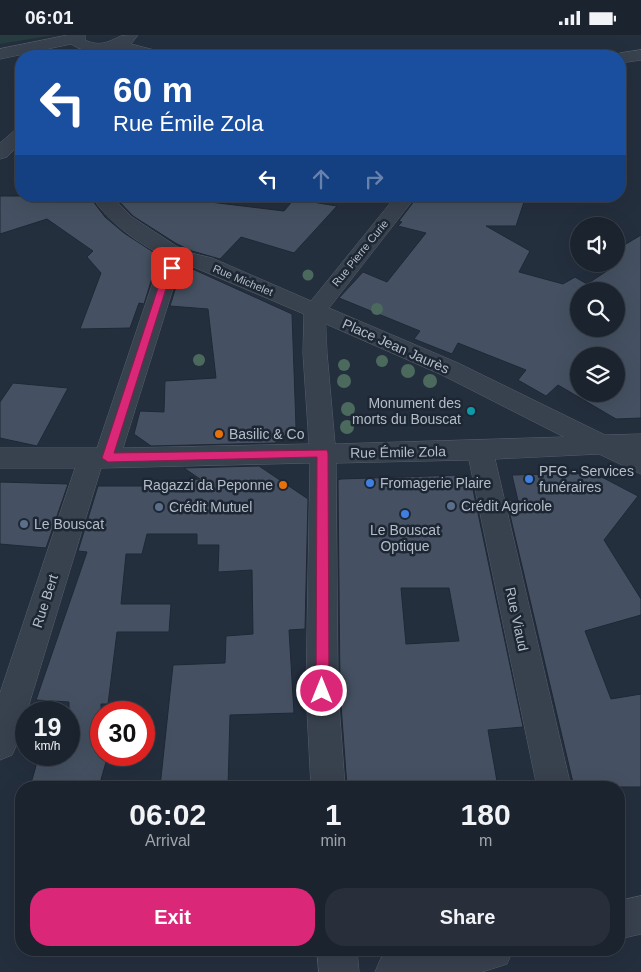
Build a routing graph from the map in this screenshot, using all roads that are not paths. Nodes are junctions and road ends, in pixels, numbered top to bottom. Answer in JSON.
{"nodes":[{"id":1,"x":77,"y":36,"type":"edge"},
{"id":2,"x":116,"y":46,"type":"edge"},
{"id":3,"x":15,"y":50,"type":"edge"},
{"id":4,"x":17,"y":50,"type":"edge"},
{"id":5,"x":134,"y":50,"type":"edge"},
{"id":6,"x":0,"y":54,"type":"edge"},
{"id":7,"x":641,"y":55,"type":"edge"},
{"id":8,"x":626,"y":57,"type":"edge"},
{"id":9,"x":15,"y":139,"type":"edge"},
{"id":10,"x":0,"y":153,"type":"edge"},
{"id":11,"x":104,"y":202,"type":"edge"},
{"id":12,"x":401,"y":202,"type":"edge"},
{"id":13,"x":179,"y":256,"type":"junction"},
{"id":14,"x":315,"y":311,"type":"junction"},
{"id":15,"x":641,"y":443,"type":"edge"},
{"id":16,"x":605,"y":445,"type":"junction"},
{"id":17,"x":480,"y":450,"type":"junction"},
{"id":18,"x":323,"y":453,"type":"junction"},
{"id":19,"x":0,"y":457,"type":"edge"},
{"id":20,"x":99,"y":458,"type":"junction"},
{"id":21,"x":641,"y":464,"type":"edge"},
{"id":22,"x":0,"y":744,"type":"edge"},
{"id":23,"x":328,"y":781,"type":"edge"},
{"id":24,"x":553,"y":781,"type":"edge"},
{"id":25,"x":641,"y":915,"type":"edge"},
{"id":26,"x":625,"y":919,"type":"edge"},
{"id":27,"x":338,"y":956,"type":"edge"},
{"id":28,"x":466,"y":956,"type":"edge"},
{"id":29,"x":339,"y":972,"type":"edge"},
{"id":30,"x":395,"y":972,"type":"edge"}],
"edges":[{"from":1,"to":2,"type":"street"},
{"from":1,"to":4,"type":"street"},
{"from":2,"to":5,"type":"street"},
{"from":3,"to":6,"type":"street"},
{"from":7,"to":8,"type":"street"},
{"from":9,"to":10,"type":"street"},
{"from":11,"to":13,"type":"street","name":"Rue Michelet"},
{"from":12,"to":14,"type":"street","name":"Rue Pierre Curie"},
{"from":13,"to":14,"type":"street","name":"Rue Michelet"},
{"from":13,"to":20,"type":"street","name":"Rue Bert"},
{"from":14,"to":16,"type":"street","name":"Place Jean Jaurès"},
{"from":14,"to":18,"type":"street"},
{"from":15,"to":16,"type":"street","name":"Rue Émile Zola"},
{"from":16,"to":17,"type":"street","name":"Rue Émile Zola"},
{"from":16,"to":21,"type":"street"},
{"from":17,"to":18,"type":"street","name":"Rue Émile Zola"},
{"from":17,"to":24,"type":"street","name":"Rue Viaud"},
{"from":18,"to":20,"type":"street","name":"Rue Émile Zola"},
{"from":18,"to":23,"type":"street"},
{"from":19,"to":20,"type":"street","name":"Rue Émile Zola"},
{"from":20,"to":22,"type":"street","name":"Rue Bert"},
{"from":25,"to":26,"type":"street"},
{"from":27,"to":29,"type":"street"},
{"from":28,"to":30,"type":"street"}]}
